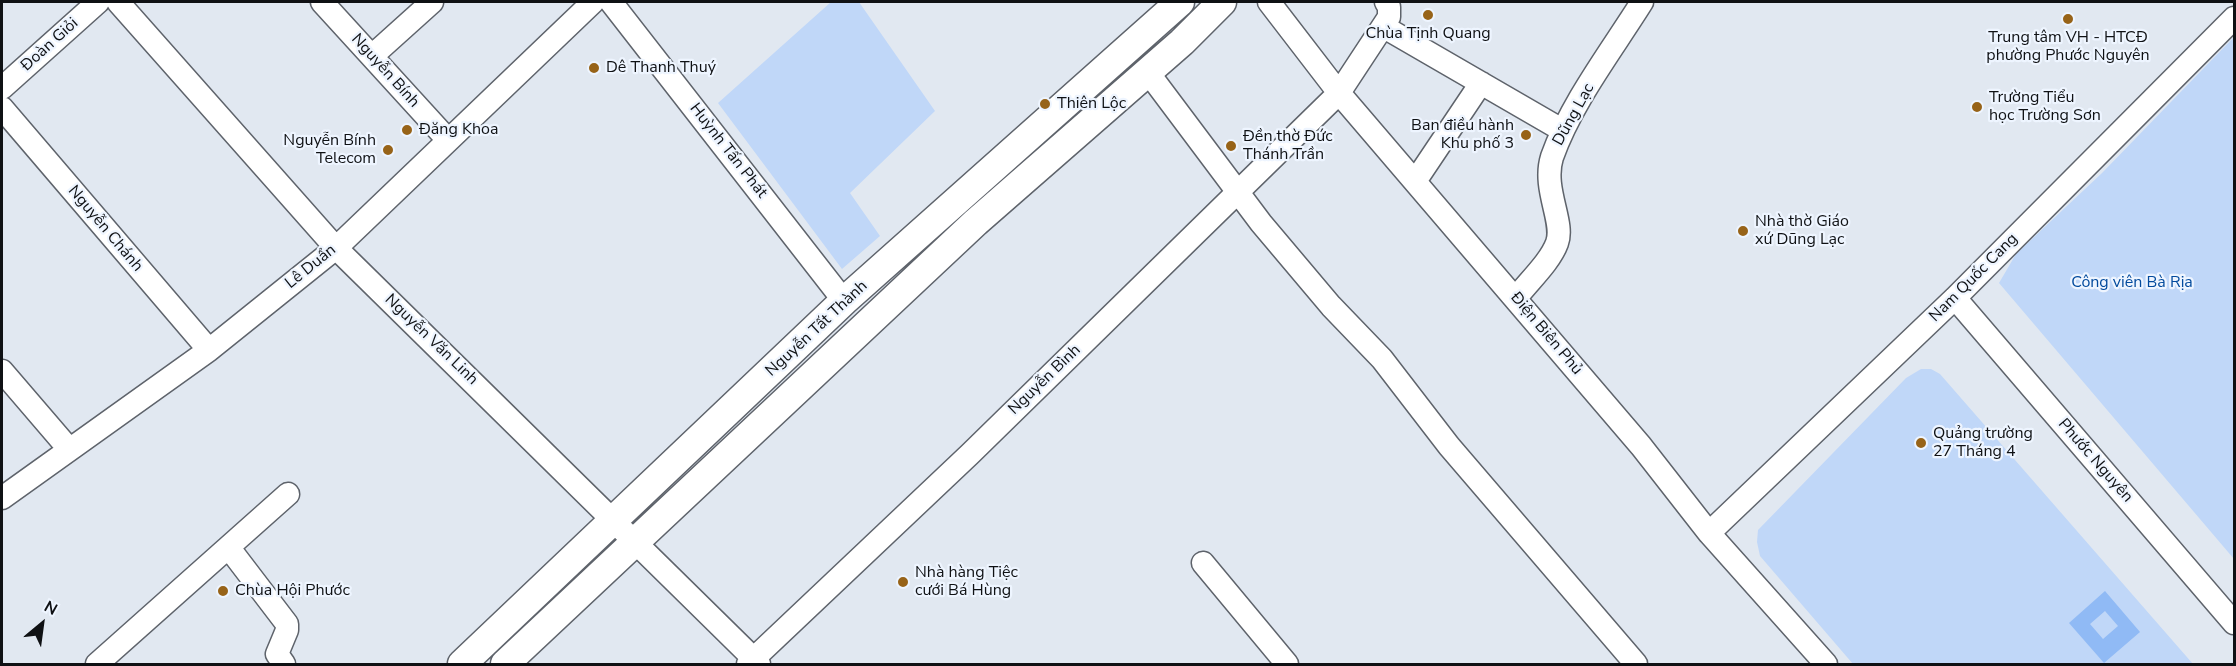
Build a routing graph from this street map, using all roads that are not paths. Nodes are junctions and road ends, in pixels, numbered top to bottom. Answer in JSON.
{"nodes":[{"id":1,"x":98,"y":2,"type":"edge"},
{"id":2,"x":118,"y":2,"type":"edge"},
{"id":3,"x":322,"y":2,"type":"edge"},
{"id":4,"x":432,"y":2,"type":"edge"},
{"id":5,"x":593,"y":2,"type":"edge"},
{"id":6,"x":611,"y":2,"type":"edge"},
{"id":7,"x":1180,"y":2,"type":"edge"},
{"id":8,"x":1222,"y":2,"type":"edge"},
{"id":9,"x":1269,"y":2,"type":"edge"},
{"id":10,"x":1386,"y":2,"type":"edge"},
{"id":11,"x":1642,"y":2,"type":"edge"},
{"id":12,"x":2235,"y":18,"type":"edge"},
{"id":13,"x":1384,"y":27,"type":"junction"},
{"id":14,"x":372,"y":56,"type":"junction"},
{"id":15,"x":1147,"y":71,"type":"junction"},
{"id":16,"x":1481,"y":83,"type":"junction"},
{"id":17,"x":2,"y":88,"type":"edge"},
{"id":18,"x":1340,"y":93,"type":"junction"},
{"id":19,"x":2,"y":108,"type":"edge"},
{"id":20,"x":1563,"y":130,"type":"junction"},
{"id":21,"x":448,"y":140,"type":"junction"},
{"id":22,"x":1416,"y":180,"type":"junction"},
{"id":23,"x":1238,"y":192,"type":"junction"},
{"id":24,"x":336,"y":248,"type":"junction"},
{"id":25,"x":1516,"y":298,"type":"junction"},
{"id":26,"x":1955,"y":298,"type":"junction"},
{"id":27,"x":844,"y":302,"type":"junction"},
{"id":28,"x":208,"y":350,"type":"junction"},
{"id":29,"x":2,"y":371,"type":"edge"},
{"id":30,"x":69,"y":449,"type":"junction"},
{"id":31,"x":288,"y":494,"type":"dead end"},
{"id":32,"x":2,"y":498,"type":"edge"},
{"id":33,"x":615,"y":521,"type":"junction"},
{"id":34,"x":1709,"y":534,"type":"junction"},
{"id":35,"x":636,"y":542,"type":"junction"},
{"id":36,"x":229,"y":549,"type":"junction"},
{"id":37,"x":1203,"y":563,"type":"dead end"},
{"id":38,"x":2235,"y":623,"type":"edge"},
{"id":39,"x":754,"y":663,"type":"edge"},
{"id":40,"x":97,"y":664,"type":"edge"},
{"id":41,"x":284,"y":664,"type":"edge"},
{"id":42,"x":462,"y":664,"type":"edge"},
{"id":43,"x":505,"y":664,"type":"edge"},
{"id":44,"x":1287,"y":664,"type":"edge"},
{"id":45,"x":1636,"y":664,"type":"edge"},
{"id":46,"x":1826,"y":664,"type":"edge"}],
"edges":[{"from":1,"to":17,"type":"street","name":"Đoàn Giỏi"},
{"from":2,"to":24,"type":"street","name":"Nguyễn Văn Linh"},
{"from":3,"to":14,"type":"street","name":"Nguyễn Bính"},
{"from":4,"to":14,"type":"street"},
{"from":5,"to":21,"type":"street","name":"Lê Duẩn"},
{"from":6,"to":27,"type":"street","name":"Huỳnh Tấn Phát"},
{"from":7,"to":27,"type":"main road","name":"Nguyễn Tất Thành"},
{"from":8,"to":15,"type":"main road","name":"Nguyễn Tất Thành"},
{"from":9,"to":18,"type":"street","name":"Điện Biên Phủ"},
{"from":10,"to":13,"type":"street"},
{"from":11,"to":20,"type":"street","name":"Dũng Lạc"},
{"from":12,"to":26,"type":"street","name":"Nam Quốc Cang"},
{"from":13,"to":16,"type":"street"},
{"from":13,"to":18,"type":"street","name":"Nguyễn Bình"},
{"from":14,"to":21,"type":"street","name":"Nguyễn Bính"},
{"from":15,"to":23,"type":"street"},
{"from":15,"to":35,"type":"main road","name":"Nguyễn Tất Thành"},
{"from":16,"to":20,"type":"street"},
{"from":16,"to":22,"type":"street"},
{"from":18,"to":22,"type":"street","name":"Điện Biên Phủ"},
{"from":18,"to":23,"type":"street","name":"Nguyễn Bình"},
{"from":19,"to":28,"type":"street","name":"Nguyễn Chánh"},
{"from":20,"to":25,"type":"street","name":"Dũng Lạc"},
{"from":21,"to":24,"type":"street","name":"Lê Duẩn"},
{"from":22,"to":25,"type":"street","name":"Điện Biên Phủ"},
{"from":23,"to":39,"type":"street","name":"Nguyễn Bình"},
{"from":23,"to":45,"type":"street"},
{"from":24,"to":28,"type":"street","name":"Lê Duẩn"},
{"from":24,"to":33,"type":"street","name":"Nguyễn Văn Linh"},
{"from":25,"to":34,"type":"street","name":"Điện Biên Phủ"},
{"from":26,"to":34,"type":"street","name":"Nam Quốc Cang"},
{"from":26,"to":38,"type":"street","name":"Phước Nguyên"},
{"from":27,"to":33,"type":"main road","name":"Nguyễn Tất Thành"},
{"from":28,"to":30,"type":"street","name":"Lê Duẩn"},
{"from":29,"to":30,"type":"street"},
{"from":30,"to":32,"type":"street","name":"Lê Duẩn"},
{"from":31,"to":36,"type":"street"},
{"from":33,"to":35,"type":"street","name":"Nguyễn Văn Linh"},
{"from":33,"to":42,"type":"main road","name":"Nguyễn Tất Thành"},
{"from":34,"to":46,"type":"street","name":"Điện Biên Phủ"},
{"from":35,"to":39,"type":"street","name":"Nguyễn Văn Linh"},
{"from":35,"to":43,"type":"main road","name":"Nguyễn Tất Thành"},
{"from":36,"to":40,"type":"street"},
{"from":36,"to":41,"type":"street"},
{"from":37,"to":44,"type":"street"}]}
